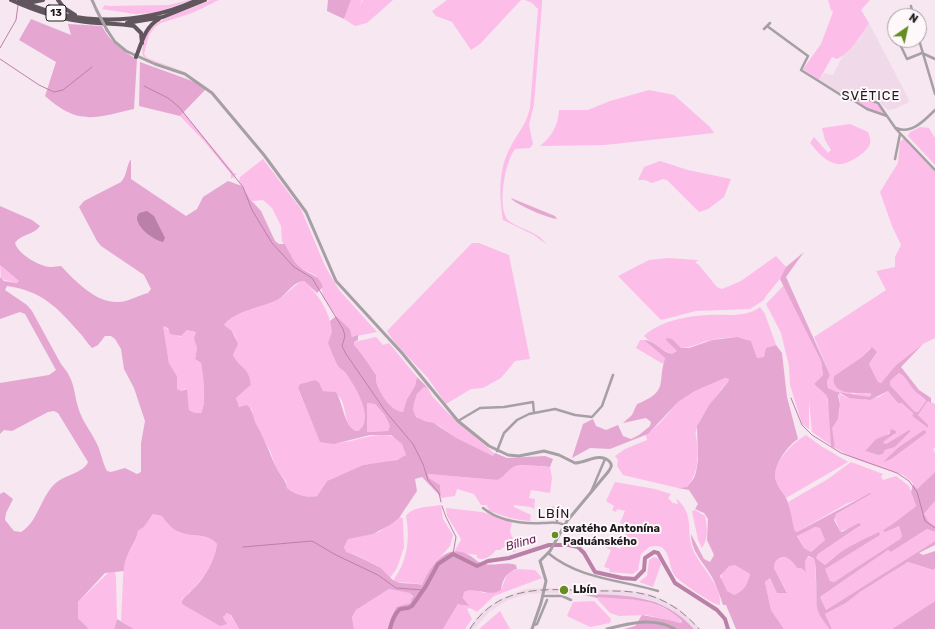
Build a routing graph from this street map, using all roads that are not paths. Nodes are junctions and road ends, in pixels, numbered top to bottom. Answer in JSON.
{"nodes":[{"id":1,"x":11,"y":0,"type":"edge"},
{"id":2,"x":19,"y":0,"type":"edge"},
{"id":3,"x":24,"y":0,"type":"edge"},
{"id":4,"x":43,"y":0,"type":"edge"},
{"id":5,"x":58,"y":0,"type":"edge"},
{"id":6,"x":92,"y":0,"type":"edge"},
{"id":7,"x":197,"y":0,"type":"edge"},
{"id":8,"x":205,"y":0,"type":"edge"},
{"id":9,"x":163,"y":17,"type":"junction"},
{"id":10,"x":110,"y":22,"type":"junction"},
{"id":11,"x":770,"y":23,"type":"dead end"},
{"id":12,"x":767,"y":26,"type":"junction"},
{"id":13,"x":764,"y":29,"type":"dead end"},
{"id":14,"x":142,"y":43,"type":"junction"},
{"id":15,"x":902,"y":48,"type":"edge"},
{"id":16,"x":920,"y":48,"type":"edge"},
{"id":17,"x":922,"y":53,"type":"junction"},
{"id":18,"x":136,"y":57,"type":"junction"},
{"id":19,"x":935,"y":59,"type":"edge"},
{"id":20,"x":935,"y":94,"type":"edge"},
{"id":21,"x":852,"y":100,"type":"junction"},
{"id":22,"x":935,"y":110,"type":"edge"},
{"id":23,"x":887,"y":116,"type":"junction"},
{"id":24,"x":892,"y":125,"type":"junction"},
{"id":25,"x":907,"y":130,"type":"junction"},
{"id":26,"x":900,"y":134,"type":"junction"},
{"id":27,"x":906,"y":139,"type":"junction"},
{"id":28,"x":895,"y":158,"type":"dead end"},
{"id":29,"x":935,"y":170,"type":"edge"},
{"id":30,"x":613,"y":375,"type":"dead end"},
{"id":31,"x":534,"y":413,"type":"junction"},
{"id":32,"x":458,"y":421,"type":"junction"},
{"id":33,"x":497,"y":451,"type":"junction"},
{"id":34,"x":605,"y":459,"type":"junction"},
{"id":35,"x":591,"y":493,"type":"junction"},
{"id":36,"x":483,"y":508,"type":"dead end"},
{"id":37,"x":553,"y":508,"type":"dead end"},
{"id":38,"x":557,"y":521,"type":"junction"},
{"id":39,"x":565,"y":525,"type":"junction"},
{"id":40,"x":548,"y":553,"type":"junction"},
{"id":41,"x":658,"y":591,"type":"dead end"},
{"id":42,"x":543,"y":596,"type":"junction"},
{"id":43,"x":547,"y":600,"type":"dead end"},
{"id":44,"x":571,"y":600,"type":"dead end"},
{"id":45,"x":533,"y":627,"type":"edge"},
{"id":46,"x":607,"y":629,"type":"edge"},
{"id":47,"x":675,"y":629,"type":"edge"}],
"edges":[{"from":1,"to":10,"type":"highway","number":"13"},
{"from":2,"to":10,"type":"highway","number":"13"},
{"from":3,"to":4,"type":"highway"},
{"from":5,"to":10,"type":"highway"},
{"from":6,"to":18,"type":"street","bridge":true},
{"from":7,"to":10,"type":"highway","number":"13"},
{"from":8,"to":9,"type":"highway","number":"13"},
{"from":9,"to":10,"type":"highway","number":"13"},
{"from":9,"to":14,"type":"highway"},
{"from":10,"to":14,"type":"highway"},
{"from":11,"to":12,"type":"street"},
{"from":12,"to":13,"type":"street"},
{"from":12,"to":21,"type":"street"},
{"from":14,"to":18,"type":"highway"},
{"from":15,"to":17,"type":"street"},
{"from":16,"to":17,"type":"street"},
{"from":17,"to":19,"type":"street"},
{"from":17,"to":20,"type":"street"},
{"from":18,"to":32,"type":"street"},
{"from":21,"to":23,"type":"street"},
{"from":21,"to":23,"type":"street"},
{"from":22,"to":25,"type":"street"},
{"from":23,"to":24,"type":"street"},
{"from":24,"to":25,"type":"street"},
{"from":24,"to":26,"type":"street"},
{"from":25,"to":27,"type":"street"},
{"from":26,"to":27,"type":"street"},
{"from":26,"to":28,"type":"street"},
{"from":27,"to":29,"type":"street"},
{"from":30,"to":31,"type":"street"},
{"from":31,"to":32,"type":"street"},
{"from":31,"to":33,"type":"street"},
{"from":32,"to":33,"type":"street"},
{"from":33,"to":34,"type":"street"},
{"from":34,"to":35,"type":"street"},
{"from":34,"to":35,"type":"street"},
{"from":35,"to":39,"type":"street"},
{"from":36,"to":38,"type":"street"},
{"from":37,"to":38,"type":"street"},
{"from":38,"to":39,"type":"street"},
{"from":39,"to":40,"type":"street"},
{"from":40,"to":41,"type":"street"},
{"from":40,"to":42,"type":"street"},
{"from":42,"to":44,"type":"street"},
{"from":42,"to":45,"type":"street"},
{"from":43,"to":45,"type":"street"},
{"from":46,"to":47,"type":"street"}]}
